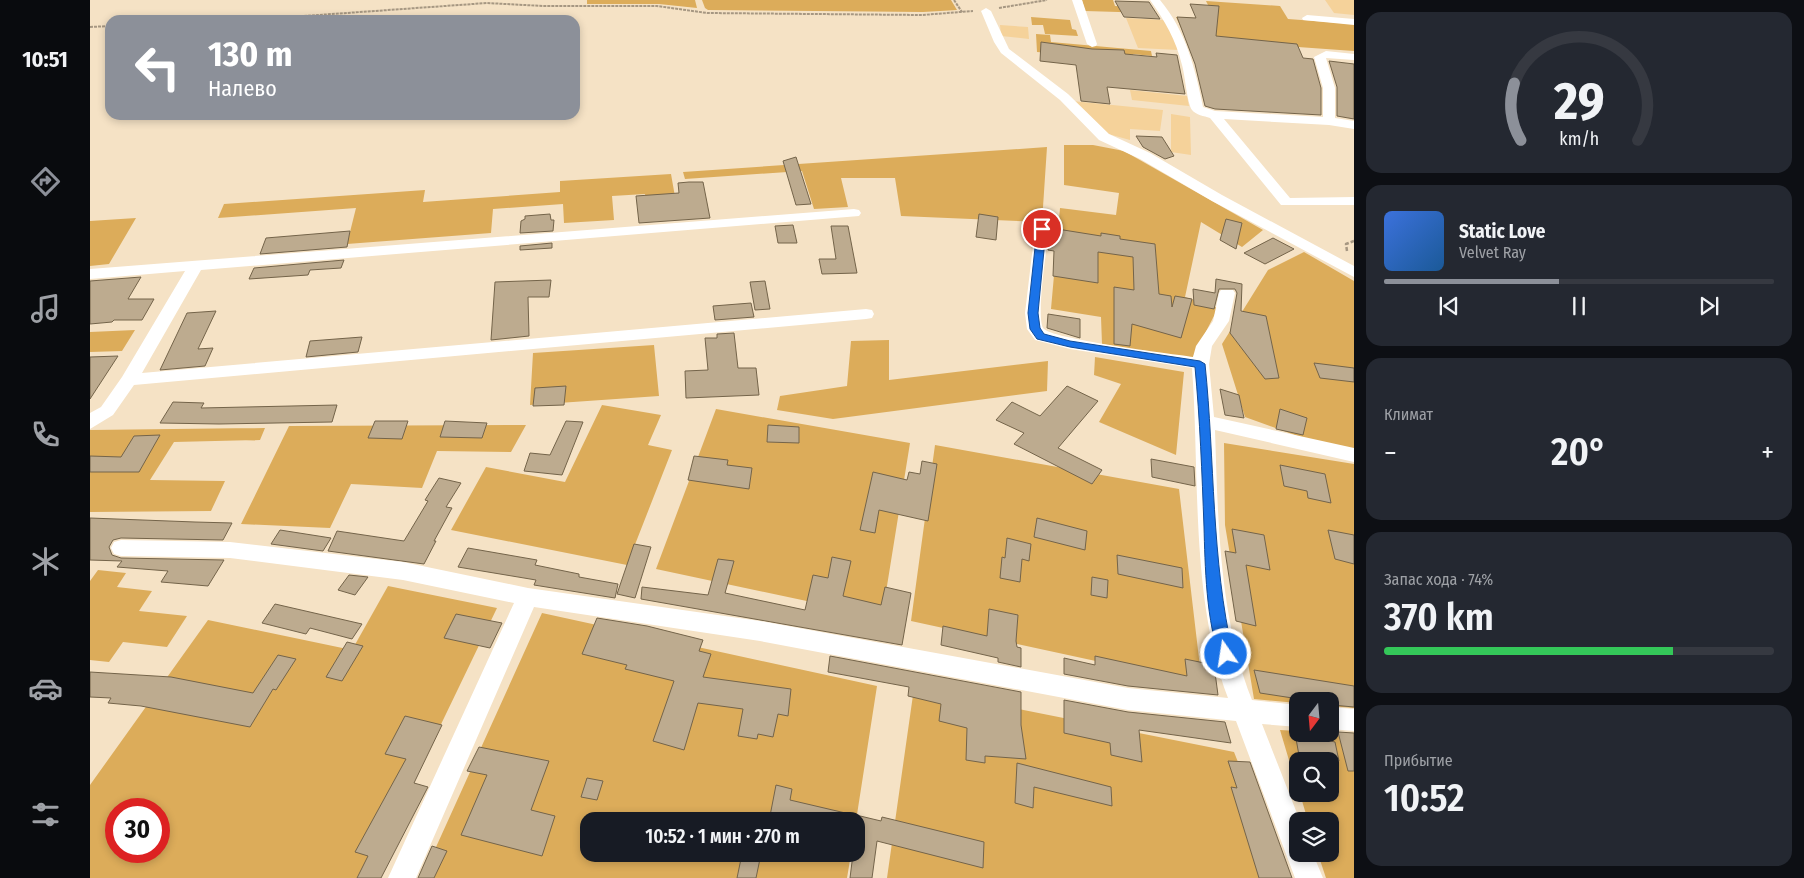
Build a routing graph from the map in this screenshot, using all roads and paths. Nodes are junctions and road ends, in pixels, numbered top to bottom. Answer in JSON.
{"nodes":[{"id":1,"x":954,"y":0,"type":"edge"},
{"id":2,"x":1047,"y":0,"type":"edge"},
{"id":3,"x":1077,"y":0,"type":"edge"},
{"id":4,"x":1155,"y":0,"type":"edge"},
{"id":5,"x":986,"y":11,"type":"junction"},
{"id":6,"x":962,"y":12,"type":"junction"},
{"id":7,"x":318,"y":15,"type":"edge"},
{"id":8,"x":1307,"y":18,"type":"dead end"},
{"id":9,"x":1354,"y":22,"type":"edge"},
{"id":10,"x":105,"y":26,"type":"edge"},
{"id":11,"x":90,"y":27,"type":"edge"},
{"id":12,"x":1092,"y":44,"type":"dead end"},
{"id":13,"x":1354,"y":57,"type":"edge"},
{"id":14,"x":1214,"y":115,"type":"junction"},
{"id":15,"x":1329,"y":121,"type":"junction"},
{"id":16,"x":1354,"y":125,"type":"edge"},
{"id":17,"x":1354,"y":201,"type":"edge"},
{"id":18,"x":854,"y":213,"type":"dead end"},
{"id":19,"x":1042,"y":229,"type":"dead end"},
{"id":20,"x":196,"y":265,"type":"junction"},
{"id":21,"x":1354,"y":272,"type":"edge"},
{"id":22,"x":90,"y":274,"type":"edge"},
{"id":23,"x":1228,"y":292,"type":"dead end"},
{"id":24,"x":866,"y":314,"type":"dead end"},
{"id":25,"x":1200,"y":364,"type":"junction"},
{"id":26,"x":129,"y":380,"type":"junction"},
{"id":27,"x":1205,"y":421,"type":"junction"},
{"id":28,"x":90,"y":422,"type":"edge"},
{"id":29,"x":1354,"y":455,"type":"edge"},
{"id":30,"x":121,"y":548,"type":"dead end"},
{"id":31,"x":528,"y":597,"type":"junction"},
{"id":32,"x":1244,"y":711,"type":"junction"},
{"id":33,"x":1289,"y":715,"type":"edge"},
{"id":34,"x":1339,"y":719,"type":"edge"},
{"id":35,"x":1354,"y":720,"type":"edge"},
{"id":36,"x":1289,"y":826,"type":"edge"},
{"id":37,"x":1303,"y":862,"type":"edge"},
{"id":38,"x":402,"y":878,"type":"edge"},
{"id":39,"x":1309,"y":878,"type":"edge"}],
"edges":[{"from":1,"to":6,"type":"path"},
{"from":2,"to":5,"type":"path"},
{"from":3,"to":12,"type":"lane"},
{"from":4,"to":14,"type":"street"},
{"from":5,"to":6,"type":"path"},
{"from":5,"to":21,"type":"lane"},
{"from":6,"to":7,"type":"path"},
{"from":8,"to":9,"type":"street"},
{"from":10,"to":11,"type":"path"},
{"from":13,"to":15,"type":"lane"},
{"from":14,"to":15,"type":"street"},
{"from":14,"to":17,"type":"street"},
{"from":15,"to":16,"type":"street"},
{"from":18,"to":20,"type":"lane"},
{"from":19,"to":25,"type":"street"},
{"from":20,"to":22,"type":"lane"},
{"from":20,"to":26,"type":"street"},
{"from":23,"to":25,"type":"street"},
{"from":24,"to":26,"type":"street"},
{"from":25,"to":27,"type":"street"},
{"from":26,"to":28,"type":"street"},
{"from":27,"to":29,"type":"street"},
{"from":27,"to":32,"type":"street"},
{"from":30,"to":31,"type":"street"},
{"from":31,"to":32,"type":"street"},
{"from":31,"to":38,"type":"street"},
{"from":32,"to":33,"type":"street"},
{"from":32,"to":36,"type":"street"},
{"from":34,"to":35,"type":"street"},
{"from":37,"to":39,"type":"street"}]}
